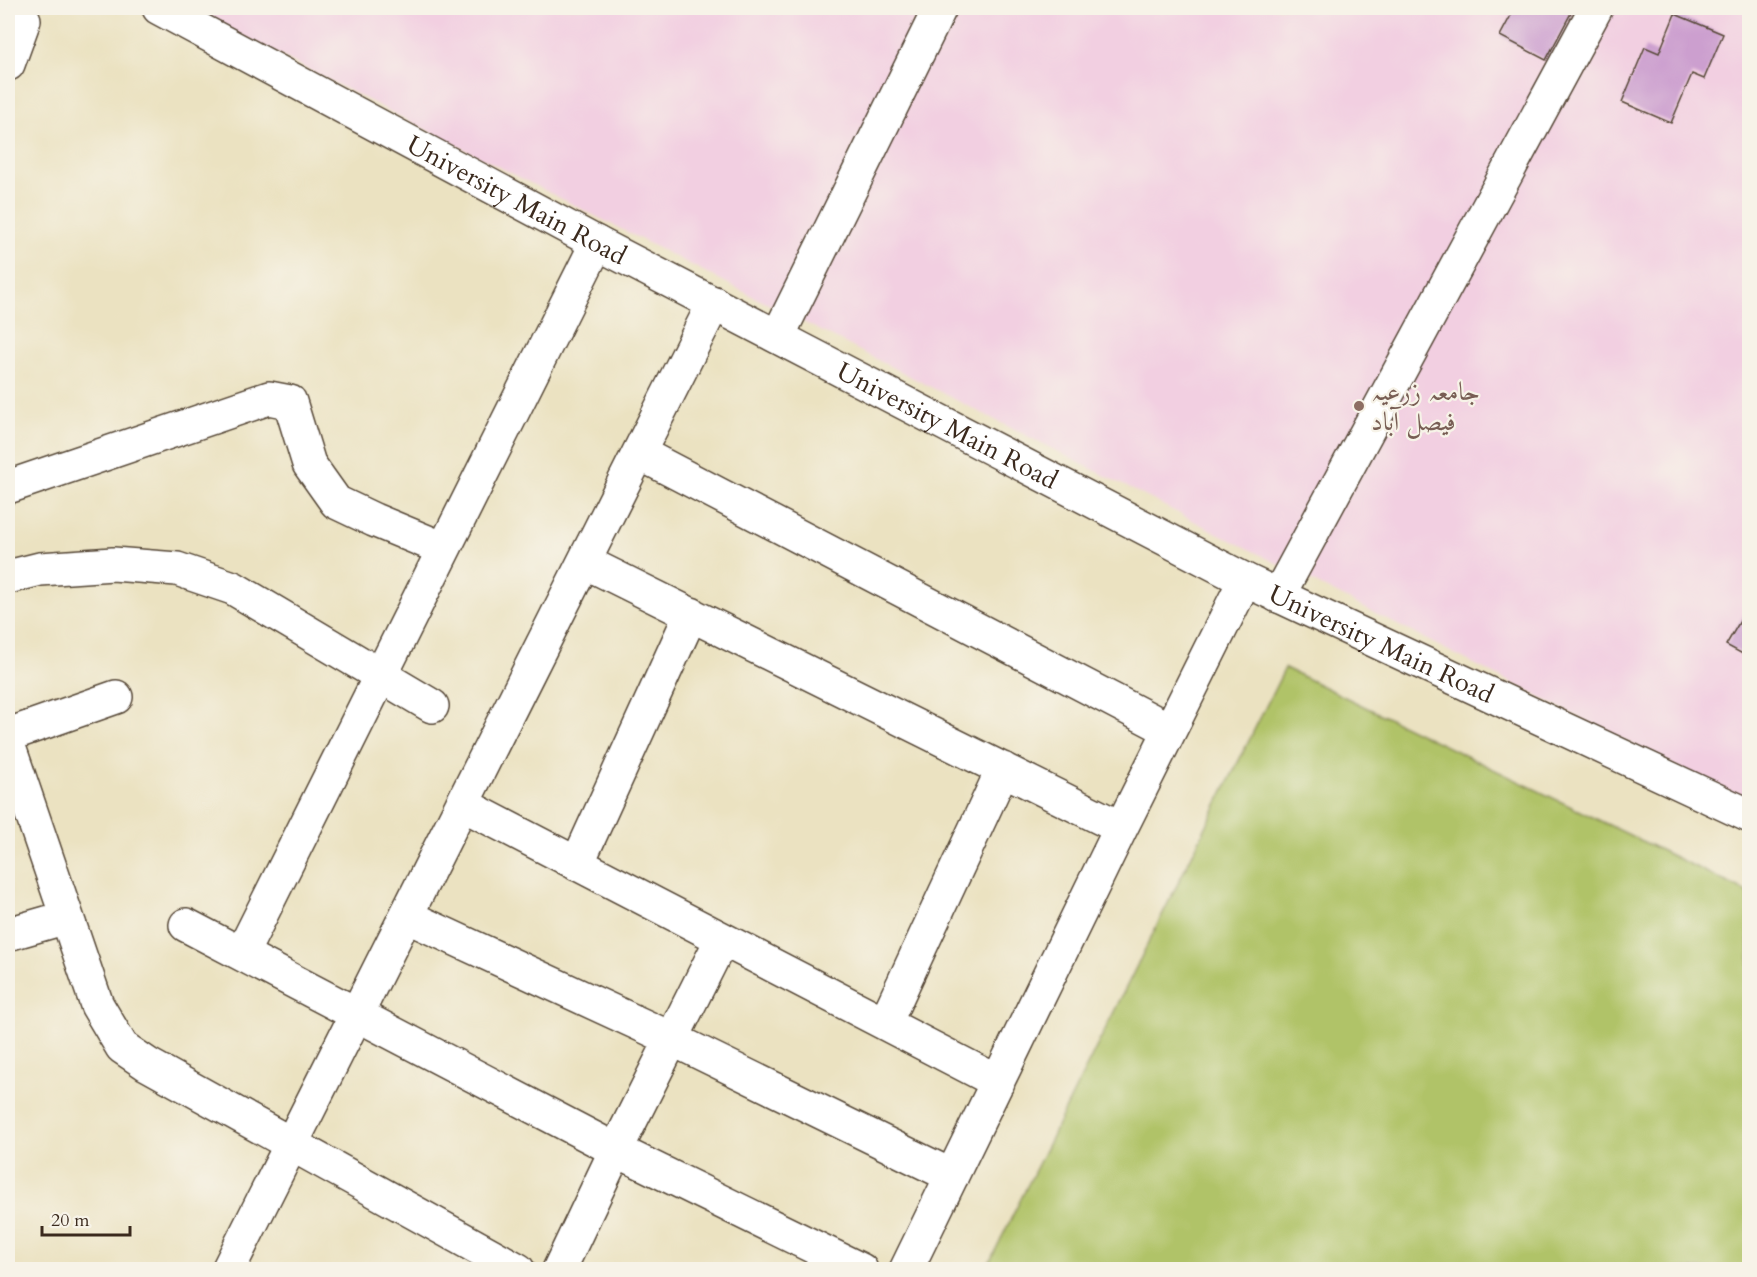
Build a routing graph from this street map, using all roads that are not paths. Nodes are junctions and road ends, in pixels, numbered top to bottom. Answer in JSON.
{"nodes":[{"id":1,"x":159,"y":8,"type":"edge"},
{"id":2,"x":940,"y":8,"type":"edge"},
{"id":3,"x":1596,"y":8,"type":"edge"},
{"id":4,"x":24,"y":20,"type":"dead end"},
{"id":5,"x":8,"y":64,"type":"edge"},
{"id":6,"x":597,"y":243,"type":"junction"},
{"id":7,"x":714,"y":303,"type":"junction"},
{"id":8,"x":778,"y":336,"type":"junction"},
{"id":9,"x":639,"y":453,"type":"junction"},
{"id":10,"x":8,"y":487,"type":"edge"},
{"id":11,"x":444,"y":549,"type":"junction"},
{"id":12,"x":585,"y":562,"type":"junction"},
{"id":13,"x":8,"y":576,"type":"edge"},
{"id":14,"x":1245,"y":580,"type":"junction"},
{"id":15,"x":1278,"y":596,"type":"junction"},
{"id":16,"x":691,"y":614,"type":"junction"},
{"id":17,"x":381,"y":676,"type":"junction"},
{"id":18,"x":116,"y":697,"type":"dead end"},
{"id":19,"x":432,"y":706,"type":"dead end"},
{"id":20,"x":1170,"y":730,"type":"junction"},
{"id":21,"x":8,"y":735,"type":"edge"},
{"id":22,"x":8,"y":744,"type":"edge"},
{"id":23,"x":1003,"y":769,"type":"junction"},
{"id":24,"x":462,"y":804,"type":"junction"},
{"id":25,"x":1749,"y":816,"type":"edge"},
{"id":26,"x":1121,"y":828,"type":"junction"},
{"id":27,"x":577,"y":864,"type":"junction"},
{"id":28,"x":66,"y":916,"type":"junction"},
{"id":29,"x":406,"y":916,"type":"junction"},
{"id":30,"x":186,"y":925,"type":"dead end"},
{"id":31,"x":8,"y":934,"type":"edge"},
{"id":32,"x":722,"y":939,"type":"junction"},
{"id":33,"x":242,"y":953,"type":"junction"},
{"id":34,"x":356,"y":1015,"type":"junction"},
{"id":35,"x":885,"y":1023,"type":"junction"},
{"id":36,"x":672,"y":1039,"type":"junction"},
{"id":37,"x":998,"y":1082,"type":"junction"},
{"id":38,"x":291,"y":1144,"type":"junction"},
{"id":39,"x":616,"y":1150,"type":"junction"},
{"id":40,"x":952,"y":1176,"type":"junction"},
{"id":41,"x":228,"y":1269,"type":"edge"},
{"id":42,"x":518,"y":1269,"type":"edge"},
{"id":43,"x":559,"y":1269,"type":"edge"},
{"id":44,"x":861,"y":1269,"type":"edge"},
{"id":45,"x":906,"y":1269,"type":"edge"}],
"edges":[{"from":1,"to":6,"type":"street","name":"University Main Road"},
{"from":2,"to":8,"type":"street"},
{"from":3,"to":15,"type":"street"},
{"from":4,"to":5,"type":"street"},
{"from":6,"to":7,"type":"street","name":"University Main Road"},
{"from":6,"to":11,"type":"street"},
{"from":7,"to":8,"type":"street","name":"University Main Road"},
{"from":7,"to":9,"type":"street"},
{"from":8,"to":14,"type":"street","name":"University Main Road"},
{"from":9,"to":12,"type":"street"},
{"from":9,"to":20,"type":"street"},
{"from":10,"to":11,"type":"street"},
{"from":11,"to":17,"type":"street"},
{"from":12,"to":16,"type":"street"},
{"from":12,"to":24,"type":"street"},
{"from":13,"to":17,"type":"street"},
{"from":14,"to":15,"type":"street","name":"University Main Road"},
{"from":14,"to":20,"type":"street"},
{"from":15,"to":25,"type":"street","name":"University Main Road"},
{"from":16,"to":23,"type":"street"},
{"from":16,"to":27,"type":"street"},
{"from":17,"to":19,"type":"street"},
{"from":17,"to":33,"type":"street"},
{"from":18,"to":21,"type":"street"},
{"from":20,"to":26,"type":"street"},
{"from":22,"to":28,"type":"street"},
{"from":23,"to":26,"type":"street"},
{"from":23,"to":35,"type":"street"},
{"from":24,"to":27,"type":"street"},
{"from":24,"to":29,"type":"street"},
{"from":26,"to":37,"type":"street"},
{"from":27,"to":32,"type":"street"},
{"from":28,"to":31,"type":"street"},
{"from":28,"to":38,"type":"street"},
{"from":29,"to":34,"type":"street"},
{"from":29,"to":36,"type":"street"},
{"from":30,"to":33,"type":"street"},
{"from":32,"to":35,"type":"street"},
{"from":32,"to":36,"type":"street"},
{"from":33,"to":34,"type":"street"},
{"from":34,"to":38,"type":"street"},
{"from":34,"to":39,"type":"street"},
{"from":35,"to":37,"type":"street"},
{"from":36,"to":39,"type":"street"},
{"from":36,"to":40,"type":"street"},
{"from":37,"to":40,"type":"street"},
{"from":38,"to":41,"type":"street"},
{"from":38,"to":42,"type":"street"},
{"from":39,"to":43,"type":"street"},
{"from":39,"to":44,"type":"street"},
{"from":40,"to":45,"type":"street"}]}
